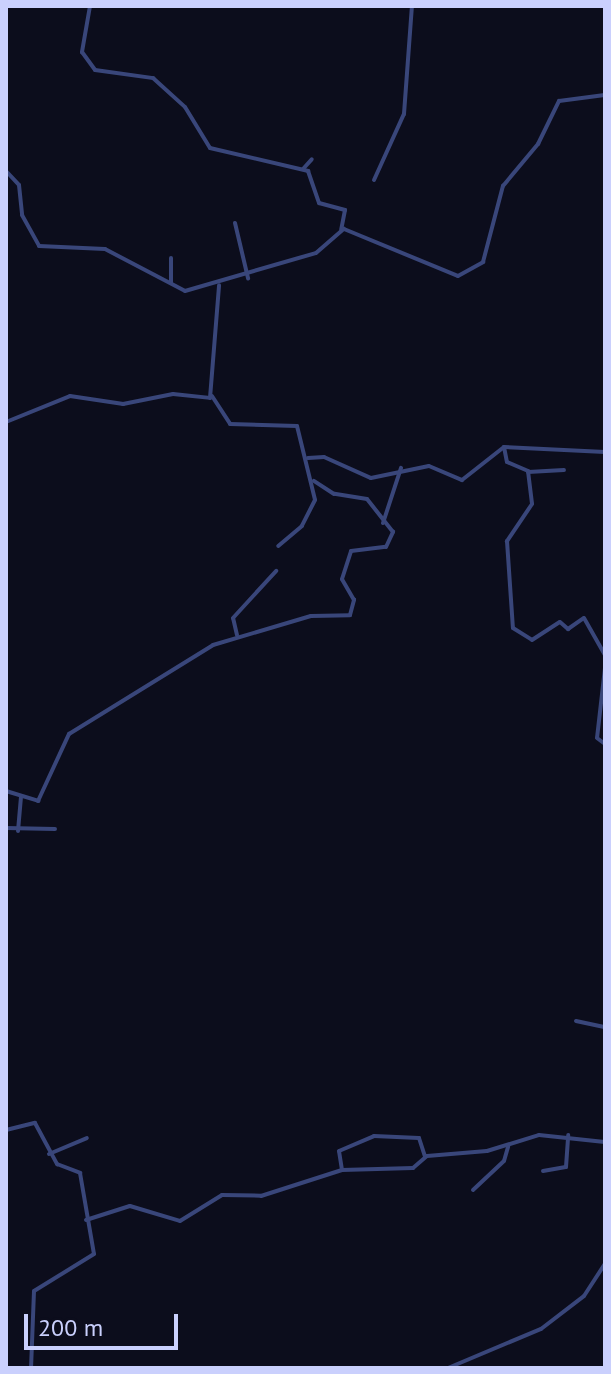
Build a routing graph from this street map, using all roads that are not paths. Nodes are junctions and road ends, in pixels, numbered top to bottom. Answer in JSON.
{"nodes":[{"id":1,"x":90,"y":6,"type":"edge"},
{"id":2,"x":412,"y":6,"type":"edge"},
{"id":3,"x":605,"y":95,"type":"edge"},
{"id":4,"x":312,"y":159,"type":"dead end"},
{"id":5,"x":303,"y":169,"type":"junction"},
{"id":6,"x":6,"y":171,"type":"edge"},
{"id":7,"x":374,"y":180,"type":"dead end"},
{"id":8,"x":235,"y":223,"type":"dead end"},
{"id":9,"x":341,"y":230,"type":"junction"},
{"id":10,"x":171,"y":258,"type":"dead end"},
{"id":11,"x":248,"y":278,"type":"junction"},
{"id":12,"x":171,"y":283,"type":"junction"},
{"id":13,"x":219,"y":285,"type":"junction"},
{"id":14,"x":212,"y":396,"type":"junction"},
{"id":15,"x":6,"y":422,"type":"edge"},
{"id":16,"x":504,"y":447,"type":"junction"},
{"id":17,"x":605,"y":452,"type":"edge"},
{"id":18,"x":308,"y":458,"type":"junction"},
{"id":19,"x":401,"y":468,"type":"junction"},
{"id":20,"x":564,"y":470,"type":"dead end"},
{"id":21,"x":528,"y":472,"type":"junction"},
{"id":22,"x":314,"y":481,"type":"junction"},
{"id":23,"x":383,"y":523,"type":"junction"},
{"id":24,"x":278,"y":546,"type":"dead end"},
{"id":25,"x":276,"y":571,"type":"dead end"},
{"id":26,"x":237,"y":635,"type":"junction"},
{"id":27,"x":605,"y":655,"type":"edge"},
{"id":28,"x":605,"y":668,"type":"edge"},
{"id":29,"x":605,"y":744,"type":"edge"},
{"id":30,"x":6,"y":791,"type":"edge"},
{"id":31,"x":21,"y":797,"type":"junction"},
{"id":32,"x":6,"y":828,"type":"edge"},
{"id":33,"x":55,"y":829,"type":"dead end"},
{"id":34,"x":18,"y":831,"type":"junction"},
{"id":35,"x":576,"y":1021,"type":"dead end"},
{"id":36,"x":605,"y":1027,"type":"edge"},
{"id":37,"x":6,"y":1130,"type":"edge"},
{"id":38,"x":568,"y":1135,"type":"junction"},
{"id":39,"x":87,"y":1138,"type":"dead end"},
{"id":40,"x":605,"y":1142,"type":"edge"},
{"id":41,"x":508,"y":1147,"type":"junction"},
{"id":42,"x":49,"y":1154,"type":"junction"},
{"id":43,"x":425,"y":1157,"type":"junction"},
{"id":44,"x":342,"y":1170,"type":"junction"},
{"id":45,"x":543,"y":1171,"type":"dead end"},
{"id":46,"x":473,"y":1190,"type":"dead end"},
{"id":47,"x":86,"y":1220,"type":"junction"},
{"id":48,"x":605,"y":1264,"type":"edge"},
{"id":49,"x":31,"y":1368,"type":"edge"},
{"id":50,"x":448,"y":1368,"type":"edge"}],
"edges":[{"from":1,"to":5,"type":"street"},
{"from":2,"to":7,"type":"street"},
{"from":3,"to":9,"type":"street"},
{"from":4,"to":5,"type":"street"},
{"from":5,"to":9,"type":"street"},
{"from":6,"to":12,"type":"street"},
{"from":8,"to":11,"type":"street"},
{"from":9,"to":11,"type":"street"},
{"from":10,"to":12,"type":"street"},
{"from":11,"to":13,"type":"street"},
{"from":12,"to":13,"type":"street"},
{"from":13,"to":14,"type":"street"},
{"from":14,"to":15,"type":"street"},
{"from":14,"to":18,"type":"street"},
{"from":16,"to":17,"type":"street"},
{"from":16,"to":19,"type":"street"},
{"from":16,"to":21,"type":"street"},
{"from":18,"to":19,"type":"street"},
{"from":18,"to":22,"type":"street"},
{"from":19,"to":23,"type":"street"},
{"from":20,"to":21,"type":"street"},
{"from":21,"to":27,"type":"street"},
{"from":22,"to":23,"type":"street"},
{"from":22,"to":24,"type":"street"},
{"from":23,"to":26,"type":"street"},
{"from":25,"to":26,"type":"street"},
{"from":26,"to":31,"type":"street"},
{"from":28,"to":29,"type":"street"},
{"from":30,"to":31,"type":"street"},
{"from":31,"to":34,"type":"street"},
{"from":32,"to":34,"type":"street"},
{"from":33,"to":34,"type":"street"},
{"from":35,"to":36,"type":"street"},
{"from":37,"to":42,"type":"street"},
{"from":38,"to":40,"type":"street"},
{"from":38,"to":41,"type":"street"},
{"from":38,"to":45,"type":"street"},
{"from":39,"to":42,"type":"street"},
{"from":41,"to":43,"type":"street"},
{"from":41,"to":46,"type":"street"},
{"from":42,"to":47,"type":"street"},
{"from":43,"to":44,"type":"street"},
{"from":43,"to":44,"type":"street"},
{"from":44,"to":47,"type":"street"},
{"from":47,"to":49,"type":"street"},
{"from":48,"to":50,"type":"street"}]}
